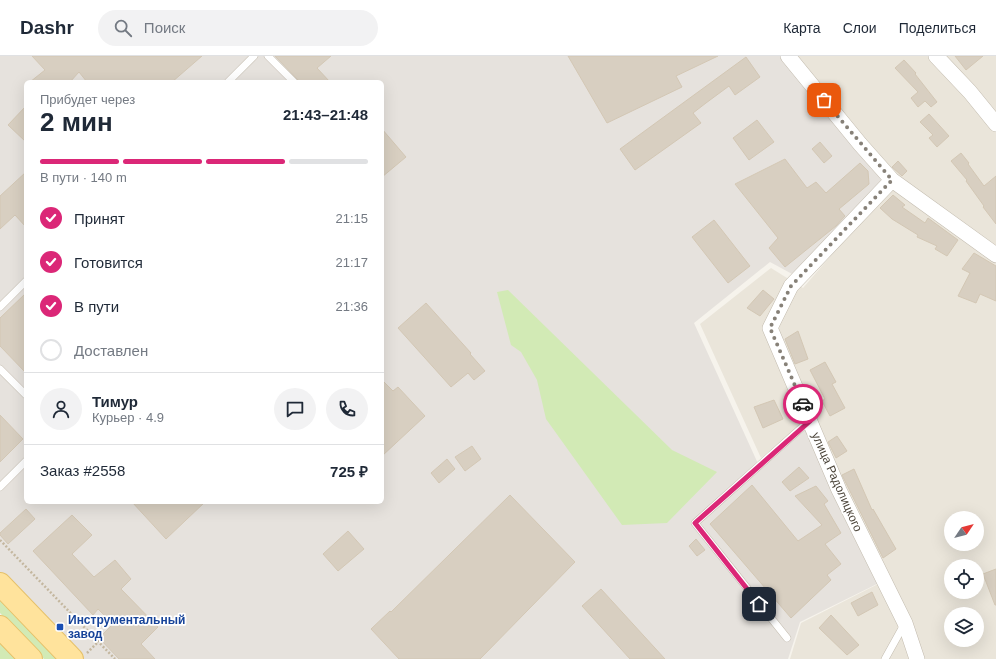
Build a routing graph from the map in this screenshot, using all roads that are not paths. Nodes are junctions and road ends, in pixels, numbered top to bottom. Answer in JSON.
{"nodes":[{"id":1,"x":254,"y":56,"type":"edge"},
{"id":2,"x":268,"y":56,"type":"edge"},
{"id":3,"x":788,"y":56,"type":"edge"},
{"id":4,"x":936,"y":56,"type":"edge"},
{"id":5,"x":230,"y":80,"type":"edge"},
{"id":6,"x":292,"y":80,"type":"edge"},
{"id":7,"x":996,"y":124,"type":"edge"},
{"id":8,"x":892,"y":180,"type":"junction"},
{"id":9,"x":996,"y":255,"type":"edge"},
{"id":10,"x":24,"y":283,"type":"edge"},
{"id":11,"x":0,"y":307,"type":"edge"},
{"id":12,"x":0,"y":368,"type":"edge"},
{"id":13,"x":24,"y":393,"type":"edge"},
{"id":14,"x":810,"y":421,"type":"junction"},
{"id":15,"x":24,"y":463,"type":"edge"},
{"id":16,"x":0,"y":488,"type":"edge"},
{"id":17,"x":0,"y":584,"type":"edge"},
{"id":18,"x":905,"y":623,"type":"junction"},
{"id":19,"x":0,"y":627,"type":"edge"},
{"id":20,"x":787,"y":638,"type":"dead end"},
{"id":21,"x":79,"y":657,"type":"edge"},
{"id":22,"x":31,"y":659,"type":"edge"},
{"id":23,"x":885,"y":659,"type":"edge"},
{"id":24,"x":917,"y":659,"type":"edge"}],
"edges":[{"from":1,"to":5,"type":"lane"},
{"from":2,"to":6,"type":"lane"},
{"from":3,"to":8,"type":"street"},
{"from":4,"to":7,"type":"street"},
{"from":8,"to":9,"type":"street"},
{"from":8,"to":14,"type":"street","name":"улица Радолицкого"},
{"from":10,"to":11,"type":"lane"},
{"from":12,"to":13,"type":"lane"},
{"from":14,"to":18,"type":"street","name":"улица Радолицкого"},
{"from":14,"to":20,"type":"lane"},
{"from":15,"to":16,"type":"lane"},
{"from":17,"to":21,"type":"main road"},
{"from":18,"to":23,"type":"lane"},
{"from":18,"to":24,"type":"street","name":"улица Радолицкого"},
{"from":19,"to":22,"type":"main road"}]}
